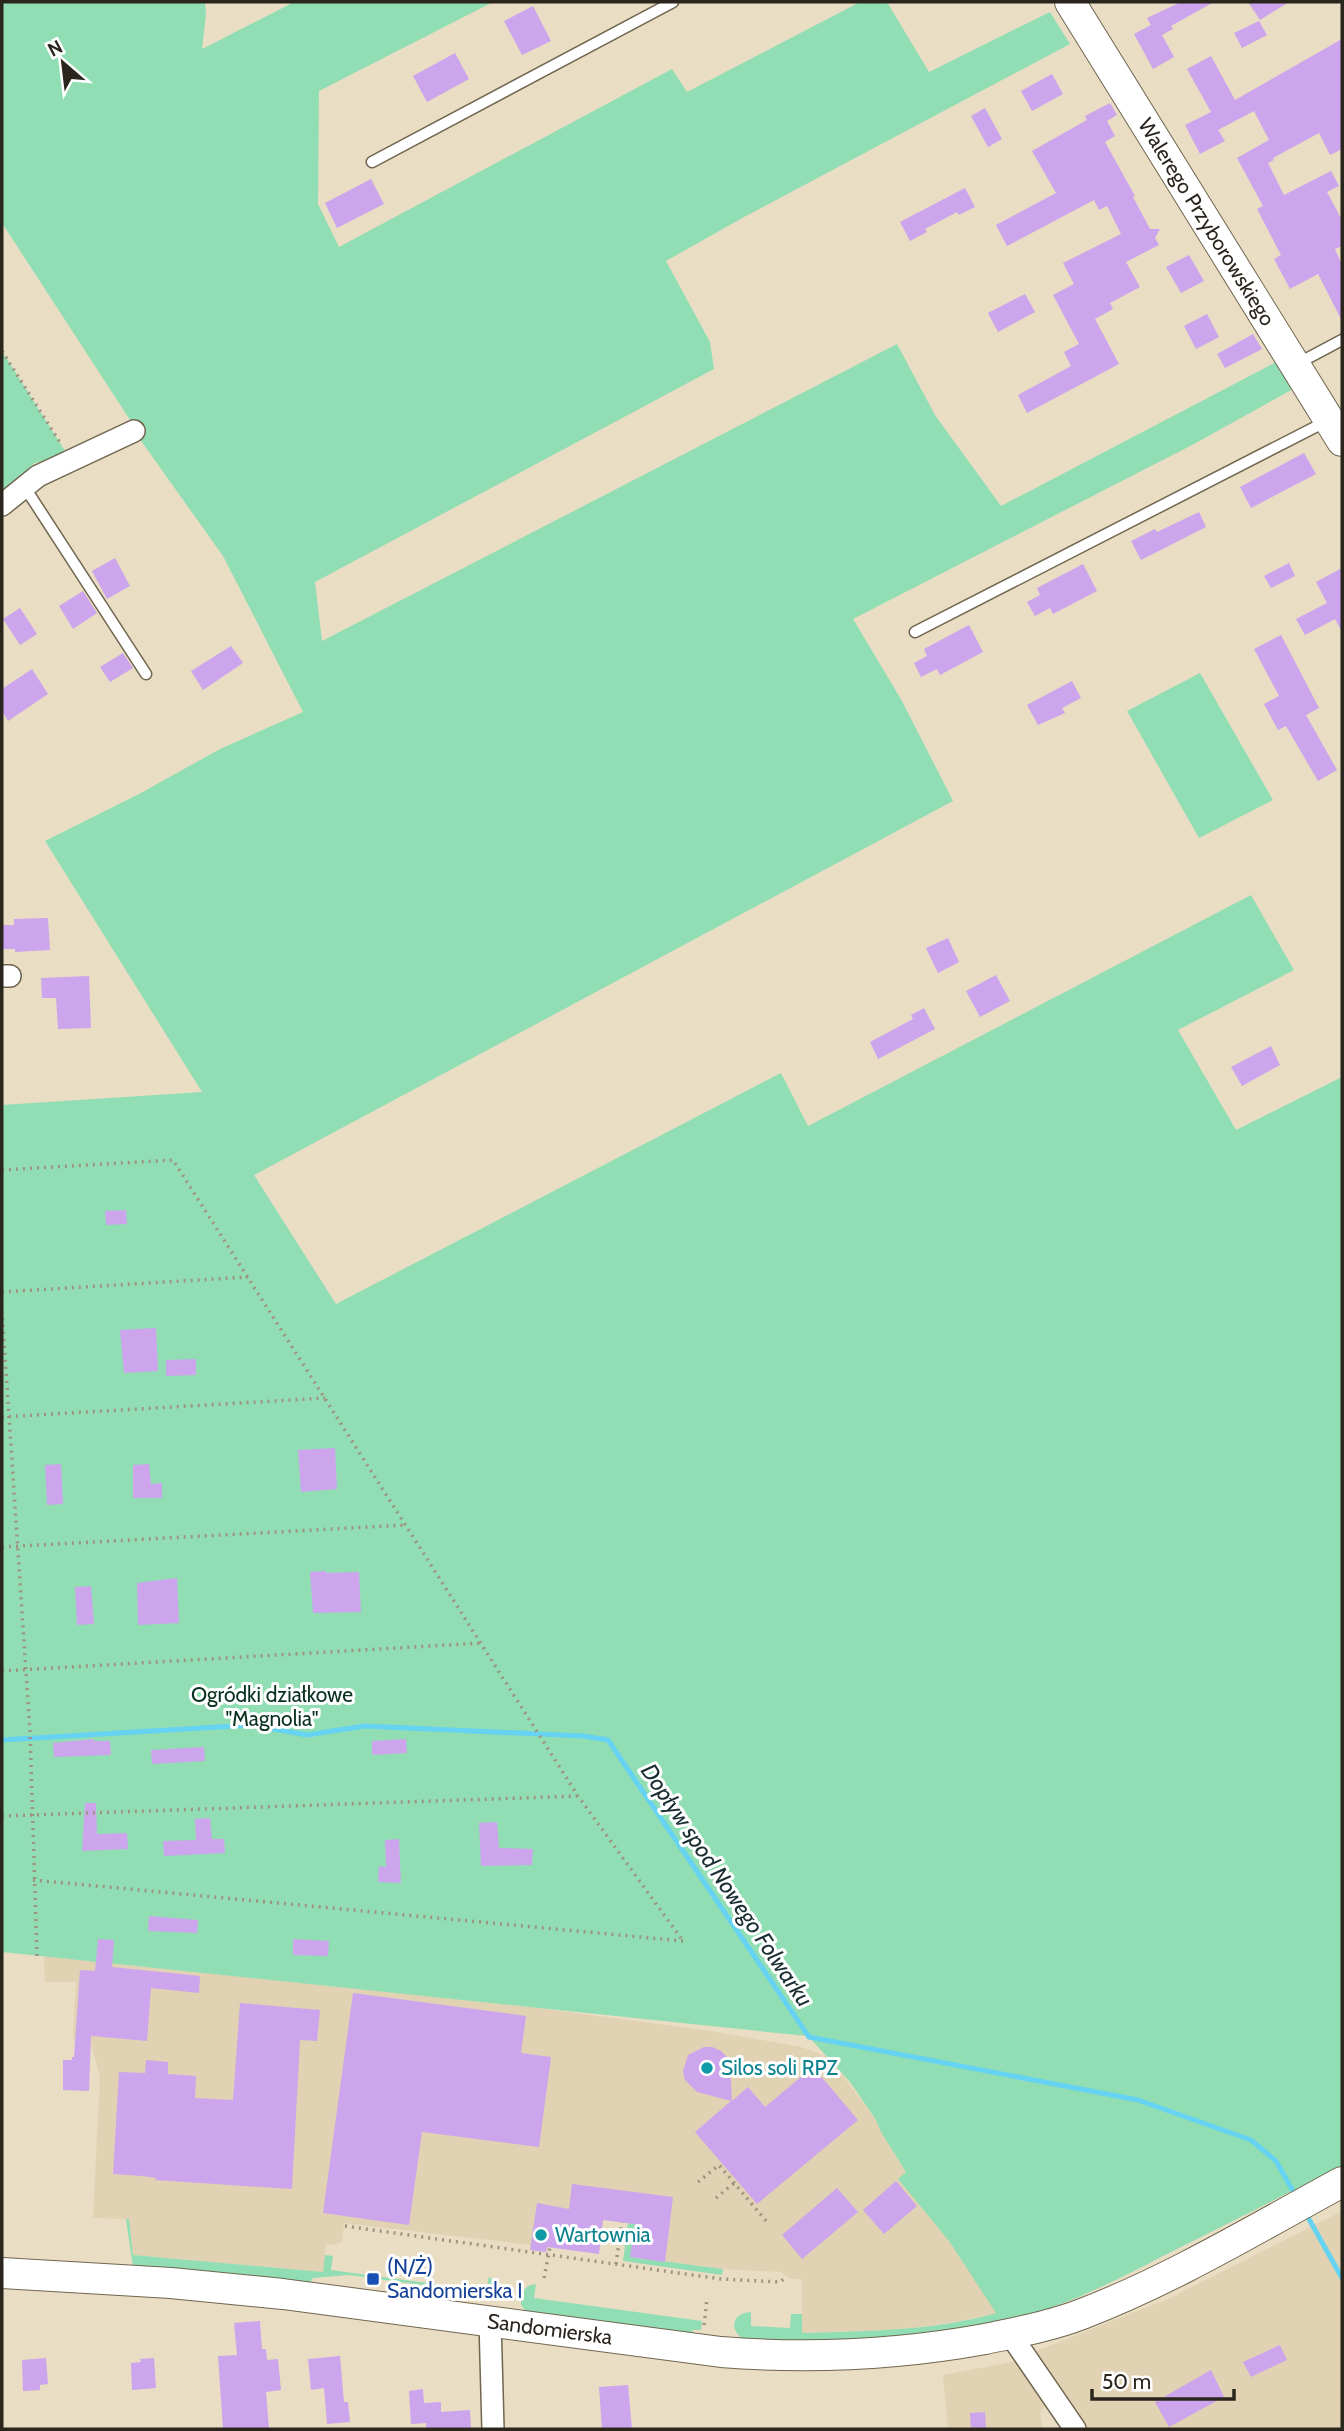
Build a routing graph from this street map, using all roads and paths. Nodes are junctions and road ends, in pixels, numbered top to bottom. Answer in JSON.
{"nodes":[{"id":1,"x":673,"y":2,"type":"edge"},
{"id":2,"x":1070,"y":2,"type":"edge"},
{"id":3,"x":372,"y":162,"type":"dead end"},
{"id":4,"x":1342,"y":340,"type":"edge"},
{"id":5,"x":2,"y":351,"type":"edge"},
{"id":6,"x":1295,"y":365,"type":"junction"},
{"id":7,"x":134,"y":431,"type":"dead end"},
{"id":8,"x":1336,"y":431,"type":"edge"},
{"id":9,"x":72,"y":460,"type":"junction"},
{"id":10,"x":24,"y":486,"type":"junction"},
{"id":11,"x":2,"y":505,"type":"edge"},
{"id":12,"x":915,"y":632,"type":"dead end"},
{"id":13,"x":146,"y":674,"type":"dead end"},
{"id":14,"x":2,"y":1170,"type":"edge"},
{"id":15,"x":248,"y":1277,"type":"junction"},
{"id":16,"x":2,"y":1292,"type":"edge"},
{"id":17,"x":2,"y":1311,"type":"edge"},
{"id":18,"x":326,"y":1398,"type":"junction"},
{"id":19,"x":2,"y":1417,"type":"edge"},
{"id":20,"x":9,"y":1417,"type":"junction"},
{"id":21,"x":406,"y":1525,"type":"junction"},
{"id":22,"x":18,"y":1546,"type":"junction"},
{"id":23,"x":2,"y":1547,"type":"edge"},
{"id":24,"x":482,"y":1643,"type":"junction"},
{"id":25,"x":2,"y":1671,"type":"edge"},
{"id":26,"x":25,"y":1671,"type":"junction"},
{"id":27,"x":578,"y":1796,"type":"junction"},
{"id":28,"x":32,"y":1815,"type":"junction"},
{"id":29,"x":2,"y":1816,"type":"edge"},
{"id":30,"x":33,"y":1880,"type":"junction"},
{"id":31,"x":37,"y":1956,"type":"dead end"},
{"id":32,"x":698,"y":2182,"type":"dead end"},
{"id":33,"x":1342,"y":2182,"type":"edge"},
{"id":34,"x":734,"y":2183,"type":"junction"},
{"id":35,"x":716,"y":2198,"type":"dead end"},
{"id":36,"x":622,"y":2222,"type":"dead end"},
{"id":37,"x":767,"y":2222,"type":"dead end"},
{"id":38,"x":345,"y":2226,"type":"dead end"},
{"id":39,"x":550,"y":2247,"type":"dead end"},
{"id":40,"x":549,"y":2255,"type":"junction"},
{"id":41,"x":616,"y":2264,"type":"junction"},
{"id":42,"x":2,"y":2273,"type":"edge"},
{"id":43,"x":786,"y":2277,"type":"dead end"},
{"id":44,"x":544,"y":2278,"type":"dead end"},
{"id":45,"x":707,"y":2299,"type":"dead end"},
{"id":46,"x":490,"y":2321,"type":"junction"},
{"id":47,"x":1012,"y":2333,"type":"junction"},
{"id":48,"x":703,"y":2334,"type":"dead end"},
{"id":49,"x":493,"y":2429,"type":"edge"},
{"id":50,"x":1075,"y":2429,"type":"edge"}],
"edges":[{"from":1,"to":3,"type":"lane"},
{"from":2,"to":6,"type":"street","name":"Walerego Przyborowskiego"},
{"from":4,"to":6,"type":"lane"},
{"from":5,"to":9,"type":"path"},
{"from":6,"to":8,"type":"street","name":"Walerego Przyborowskiego"},
{"from":7,"to":9,"type":"street"},
{"from":8,"to":12,"type":"lane"},
{"from":9,"to":10,"type":"street"},
{"from":10,"to":11,"type":"street"},
{"from":10,"to":13,"type":"lane"},
{"from":14,"to":15,"type":"path"},
{"from":15,"to":16,"type":"path"},
{"from":15,"to":18,"type":"path"},
{"from":17,"to":20,"type":"path"},
{"from":18,"to":20,"type":"path"},
{"from":18,"to":21,"type":"path"},
{"from":19,"to":20,"type":"path"},
{"from":20,"to":22,"type":"path"},
{"from":21,"to":22,"type":"path"},
{"from":21,"to":24,"type":"path"},
{"from":22,"to":23,"type":"path"},
{"from":22,"to":26,"type":"path"},
{"from":24,"to":26,"type":"path"},
{"from":24,"to":27,"type":"path"},
{"from":25,"to":26,"type":"path"},
{"from":26,"to":28,"type":"path"},
{"from":27,"to":28,"type":"path"},
{"from":27,"to":30,"type":"path"},
{"from":28,"to":29,"type":"path"},
{"from":28,"to":30,"type":"path"},
{"from":30,"to":31,"type":"path"},
{"from":32,"to":34,"type":"path"},
{"from":33,"to":47,"type":"street","name":"Sandomierska"},
{"from":34,"to":35,"type":"path"},
{"from":34,"to":37,"type":"path"},
{"from":36,"to":41,"type":"path"},
{"from":38,"to":40,"type":"path"},
{"from":39,"to":40,"type":"path"},
{"from":40,"to":41,"type":"path"},
{"from":40,"to":44,"type":"path"},
{"from":41,"to":43,"type":"path"},
{"from":42,"to":46,"type":"street","name":"Sandomierska"},
{"from":45,"to":48,"type":"path"},
{"from":46,"to":47,"type":"street","name":"Sandomierska"},
{"from":46,"to":49,"type":"street"},
{"from":47,"to":50,"type":"street"}]}
